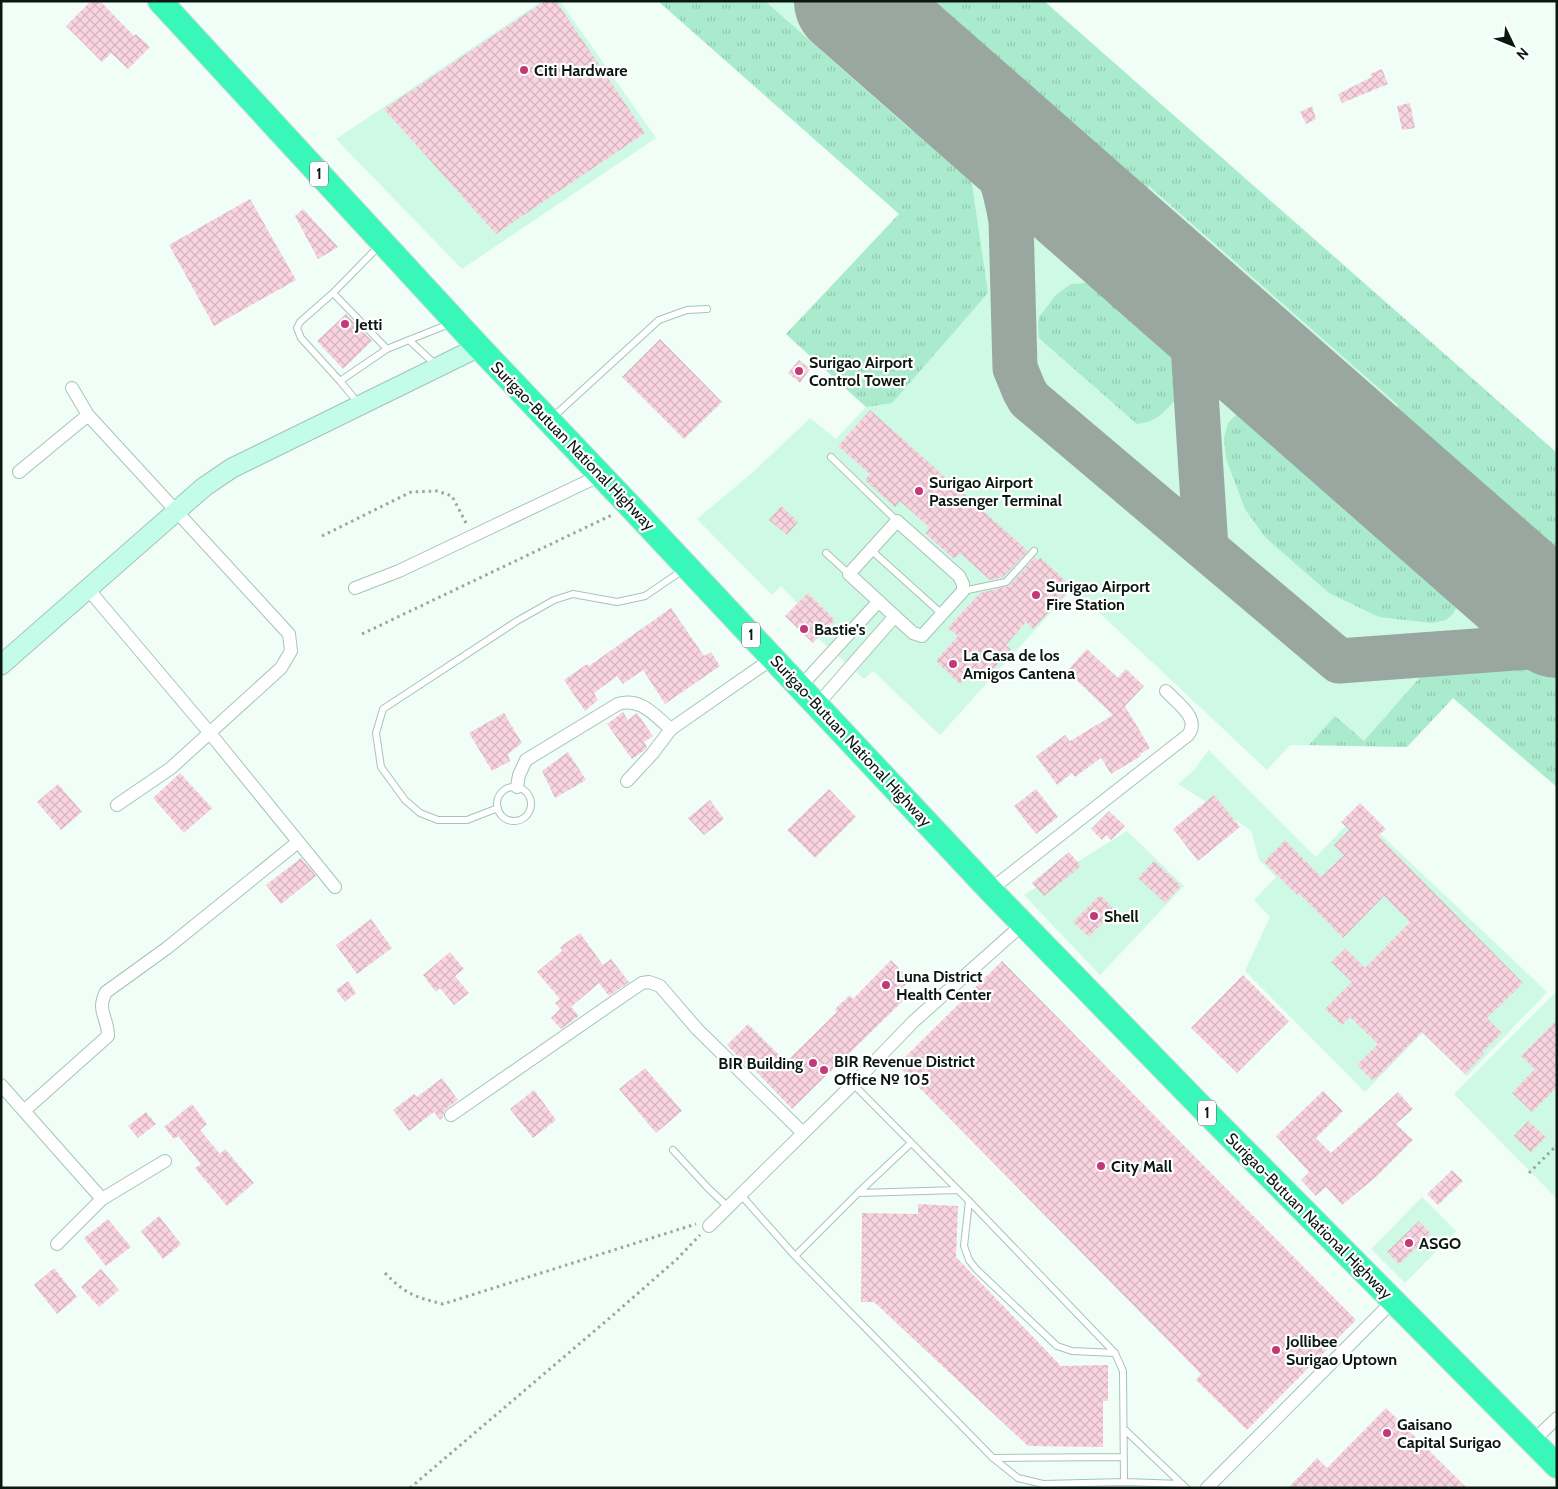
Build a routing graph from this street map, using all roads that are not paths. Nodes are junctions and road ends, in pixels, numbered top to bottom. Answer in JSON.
{"nodes":[{"id":1,"x":160,"y":1,"type":"edge"},
{"id":2,"x":383,"y":242,"type":"junction"},
{"id":3,"x":334,"y":293,"type":"junction"},
{"id":4,"x":707,"y":309,"type":"dead end"},
{"id":5,"x":456,"y":322,"type":"junction"},
{"id":6,"x":408,"y":340,"type":"junction"},
{"id":7,"x":479,"y":347,"type":"junction"},
{"id":8,"x":387,"y":349,"type":"junction"},
{"id":9,"x":438,"y":366,"type":"junction"},
{"id":10,"x":340,"y":381,"type":"junction"},
{"id":11,"x":72,"y":388,"type":"dead end"},
{"id":12,"x":360,"y":405,"type":"junction"},
{"id":13,"x":88,"y":415,"type":"junction"},
{"id":14,"x":549,"y":420,"type":"junction"},
{"id":15,"x":831,"y":457,"type":"dead end"},
{"id":16,"x":19,"y":472,"type":"dead end"},
{"id":17,"x":601,"y":475,"type":"junction"},
{"id":18,"x":176,"y":511,"type":"junction"},
{"id":19,"x":897,"y":521,"type":"junction"},
{"id":20,"x":871,"y":550,"type":"junction"},
{"id":21,"x":1034,"y":552,"type":"dead end"},
{"id":22,"x":826,"y":553,"type":"dead end"},
{"id":23,"x":688,"y":567,"type":"junction"},
{"id":24,"x":849,"y":574,"type":"junction"},
{"id":25,"x":355,"y":588,"type":"dead end"},
{"id":26,"x":88,"y":590,"type":"junction"},
{"id":27,"x":963,"y":591,"type":"junction"},
{"id":28,"x":879,"y":601,"type":"junction"},
{"id":29,"x":942,"y":614,"type":"junction"},
{"id":30,"x":895,"y":616,"type":"junction"},
{"id":31,"x":773,"y":658,"type":"junction"},
{"id":32,"x":1,"y":665,"type":"edge"},
{"id":33,"x":800,"y":687,"type":"junction"},
{"id":34,"x":1166,"y":691,"type":"dead end"},
{"id":35,"x":817,"y":705,"type":"junction"},
{"id":36,"x":671,"y":729,"type":"junction"},
{"id":37,"x":209,"y":732,"type":"junction"},
{"id":38,"x":627,"y":781,"type":"dead end"},
{"id":39,"x":517,"y":787,"type":"junction"},
{"id":40,"x":117,"y":805,"type":"dead end"},
{"id":41,"x":498,"y":808,"type":"junction"},
{"id":42,"x":298,"y":842,"type":"junction"},
{"id":43,"x":335,"y":887,"type":"dead end"},
{"id":44,"x":990,"y":890,"type":"junction"},
{"id":45,"x":1023,"y":924,"type":"junction"},
{"id":46,"x":853,"y":1084,"type":"junction"},
{"id":47,"x":1,"y":1085,"type":"edge"},
{"id":48,"x":25,"y":1110,"type":"junction"},
{"id":49,"x":451,"y":1115,"type":"dead end"},
{"id":50,"x":803,"y":1133,"type":"junction"},
{"id":51,"x":911,"y":1143,"type":"junction"},
{"id":52,"x":673,"y":1150,"type":"dead end"},
{"id":53,"x":165,"y":1161,"type":"dead end"},
{"id":54,"x":958,"y":1190,"type":"junction"},
{"id":55,"x":858,"y":1192,"type":"junction"},
{"id":56,"x":741,"y":1195,"type":"junction"},
{"id":57,"x":102,"y":1199,"type":"junction"},
{"id":58,"x":969,"y":1201,"type":"junction"},
{"id":59,"x":728,"y":1206,"type":"junction"},
{"id":60,"x":713,"y":1221,"type":"road end"},
{"id":61,"x":57,"y":1244,"type":"dead end"},
{"id":62,"x":795,"y":1256,"type":"junction"},
{"id":63,"x":1393,"y":1301,"type":"junction"},
{"id":64,"x":1115,"y":1353,"type":"junction"},
{"id":65,"x":1557,"y":1418,"type":"edge"},
{"id":66,"x":1124,"y":1429,"type":"junction"},
{"id":67,"x":1532,"y":1442,"type":"junction"},
{"id":68,"x":1123,"y":1456,"type":"junction"},
{"id":69,"x":993,"y":1458,"type":"junction"},
{"id":70,"x":1557,"y":1466,"type":"edge"},
{"id":71,"x":1124,"y":1482,"type":"junction"},
{"id":72,"x":1184,"y":1486,"type":"edge"},
{"id":73,"x":1207,"y":1488,"type":"edge"}],
"edges":[{"from":1,"to":2,"type":"highway","name":"Surigao-Butuan National Highway","number":"1"},
{"from":2,"to":3,"type":"lane"},
{"from":2,"to":5,"type":"highway","name":"Surigao-Butuan National Highway","number":"1"},
{"from":3,"to":8,"type":"lane"},
{"from":3,"to":10,"type":"lane"},
{"from":4,"to":14,"type":"lane"},
{"from":5,"to":6,"type":"lane"},
{"from":5,"to":7,"type":"highway","name":"Surigao-Butuan National Highway","number":"1"},
{"from":6,"to":8,"type":"lane"},
{"from":6,"to":9,"type":"lane"},
{"from":7,"to":9,"type":"street"},
{"from":7,"to":14,"type":"highway","name":"Surigao-Butuan National Highway","number":"1"},
{"from":8,"to":10,"type":"lane"},
{"from":9,"to":12,"type":"street"},
{"from":10,"to":12,"type":"lane"},
{"from":11,"to":13,"type":"street"},
{"from":12,"to":18,"type":"street"},
{"from":13,"to":16,"type":"street"},
{"from":13,"to":18,"type":"street"},
{"from":14,"to":17,"type":"highway","name":"Surigao-Butuan National Highway","number":"1"},
{"from":15,"to":19,"type":"lane"},
{"from":17,"to":23,"type":"highway","name":"Surigao-Butuan National Highway","number":"1"},
{"from":17,"to":25,"type":"street"},
{"from":18,"to":26,"type":"street"},
{"from":18,"to":37,"type":"street"},
{"from":19,"to":20,"type":"street"},
{"from":19,"to":27,"type":"street"},
{"from":20,"to":24,"type":"street"},
{"from":20,"to":29,"type":"lane"},
{"from":21,"to":27,"type":"lane"},
{"from":22,"to":24,"type":"lane"},
{"from":23,"to":31,"type":"highway","name":"Surigao-Butuan National Highway","number":"1"},
{"from":23,"to":41,"type":"lane"},
{"from":24,"to":28,"type":"street"},
{"from":26,"to":32,"type":"street"},
{"from":26,"to":37,"type":"street"},
{"from":27,"to":29,"type":"street"},
{"from":28,"to":30,"type":"street"},
{"from":28,"to":33,"type":"street"},
{"from":29,"to":30,"type":"street"},
{"from":30,"to":35,"type":"street"},
{"from":31,"to":33,"type":"highway","name":"Surigao-Butuan National Highway","number":"1"},
{"from":31,"to":36,"type":"street"},
{"from":33,"to":35,"type":"highway","name":"Surigao-Butuan National Highway","number":"1"},
{"from":34,"to":44,"type":"street"},
{"from":35,"to":44,"type":"highway","name":"Surigao-Butuan National Highway","number":"1"},
{"from":36,"to":38,"type":"street"},
{"from":36,"to":39,"type":"street"},
{"from":37,"to":40,"type":"street"},
{"from":37,"to":42,"type":"street"},
{"from":39,"to":41,"type":"lane"},
{"from":39,"to":41,"type":"lane"},
{"from":42,"to":43,"type":"street"},
{"from":42,"to":48,"type":"street"},
{"from":44,"to":45,"type":"highway","name":"Surigao-Butuan National Highway","number":"1"},
{"from":45,"to":46,"type":"street"},
{"from":45,"to":63,"type":"highway","name":"Surigao-Butuan National Highway","number":"1"},
{"from":46,"to":50,"type":"street"},
{"from":46,"to":51,"type":"lane"},
{"from":47,"to":48,"type":"street"},
{"from":48,"to":57,"type":"street"},
{"from":49,"to":50,"type":"street"},
{"from":50,"to":56,"type":"street"},
{"from":51,"to":54,"type":"lane"},
{"from":51,"to":55,"type":"lane"},
{"from":52,"to":59,"type":"lane"},
{"from":53,"to":57,"type":"street"},
{"from":54,"to":55,"type":"lane"},
{"from":54,"to":58,"type":"lane"},
{"from":55,"to":62,"type":"lane"},
{"from":56,"to":59,"type":"street"},
{"from":56,"to":62,"type":"lane"},
{"from":57,"to":61,"type":"street"},
{"from":58,"to":64,"type":"lane"},
{"from":58,"to":64,"type":"lane"},
{"from":59,"to":60,"type":"street"},
{"from":62,"to":69,"type":"lane"},
{"from":63,"to":67,"type":"highway","name":"Surigao-Butuan National Highway","number":"1"},
{"from":63,"to":73,"type":"street"},
{"from":64,"to":66,"type":"lane"},
{"from":65,"to":67,"type":"street"},
{"from":66,"to":68,"type":"lane"},
{"from":66,"to":72,"type":"lane"},
{"from":67,"to":70,"type":"highway","name":"Surigao-Butuan National Highway","number":"1"},
{"from":68,"to":69,"type":"lane"},
{"from":68,"to":71,"type":"lane"},
{"from":69,"to":71,"type":"lane"},
{"from":71,"to":72,"type":"lane"}]}
